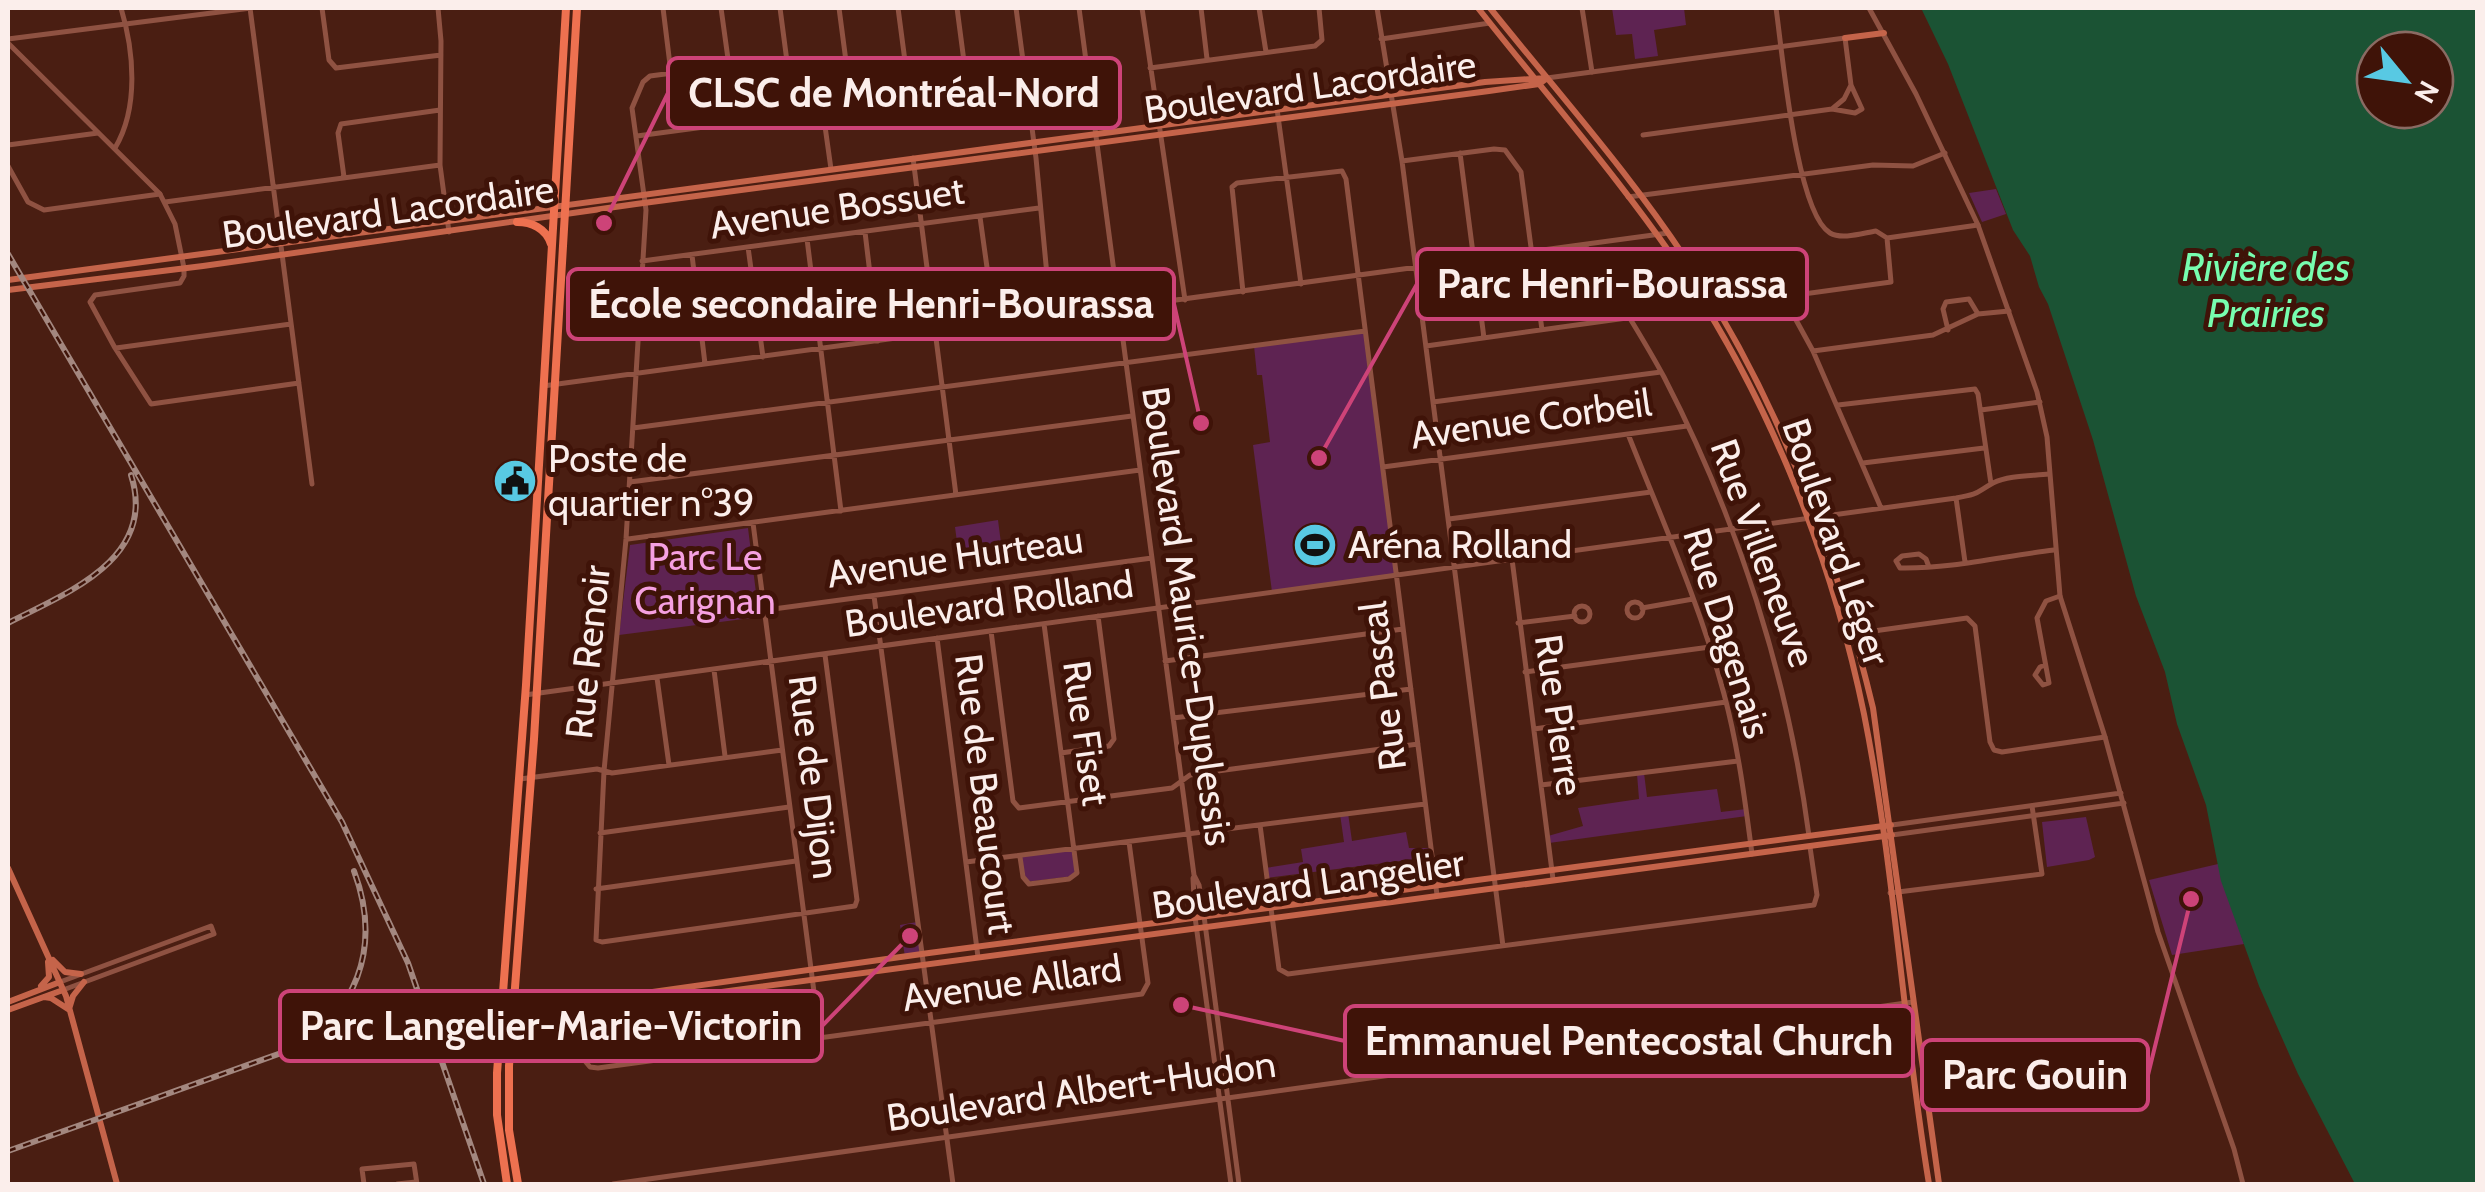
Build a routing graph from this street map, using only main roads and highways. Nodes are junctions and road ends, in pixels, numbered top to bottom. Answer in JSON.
{"nodes":[{"id":1,"x":566,"y":8,"type":"edge"},
{"id":2,"x":577,"y":8,"type":"edge"},
{"id":3,"x":1478,"y":8,"type":"edge"},
{"id":4,"x":1490,"y":8,"type":"edge"},
{"id":5,"x":1884,"y":33,"type":"road end"},
{"id":6,"x":1846,"y":38,"type":"road end"},
{"id":7,"x":1532,"y":76,"type":"junction"},
{"id":8,"x":1547,"y":78,"type":"junction"},
{"id":9,"x":1539,"y":84,"type":"junction"},
{"id":10,"x":1278,"y":114,"type":"junction"},
{"id":11,"x":1097,"y":139,"type":"junction"},
{"id":12,"x":913,"y":163,"type":"junction"},
{"id":13,"x":644,"y":198,"type":"junction"},
{"id":14,"x":560,"y":205,"type":"junction"},
{"id":15,"x":559,"y":216,"type":"junction"},
{"id":16,"x":277,"y":222,"type":"road end"},
{"id":17,"x":517,"y":222,"type":"junction"},
{"id":18,"x":264,"y":246,"type":"junction"},
{"id":19,"x":552,"y":253,"type":"junction"},
{"id":20,"x":8,"y":280,"type":"edge"},
{"id":21,"x":8,"y":290,"type":"edge"},
{"id":22,"x":1877,"y":758,"type":"junction"},
{"id":23,"x":1890,"y":825,"type":"junction"},
{"id":24,"x":1881,"y":826,"type":"junction"},
{"id":25,"x":1882,"y":836,"type":"junction"},
{"id":26,"x":1892,"y":836,"type":"junction"},
{"id":27,"x":1809,"y":841,"type":"junction"},
{"id":28,"x":8,"y":868,"type":"edge"},
{"id":29,"x":1894,"y":892,"type":"junction"},
{"id":30,"x":1271,"y":912,"type":"junction"},
{"id":31,"x":1141,"y":930,"type":"junction"},
{"id":32,"x":46,"y":951,"type":"junction"},
{"id":33,"x":978,"y":952,"type":"junction"},
{"id":34,"x":62,"y":986,"type":"junction"},
{"id":35,"x":30,"y":993,"type":"junction"},
{"id":36,"x":43,"y":997,"type":"junction"},
{"id":37,"x":8,"y":1002,"type":"edge"},
{"id":38,"x":576,"y":1007,"type":"junction"},
{"id":39,"x":8,"y":1010,"type":"edge"},
{"id":40,"x":69,"y":1010,"type":"junction"},
{"id":41,"x":502,"y":1013,"type":"junction"},
{"id":42,"x":513,"y":1016,"type":"junction"},
{"id":43,"x":501,"y":1026,"type":"junction"},
{"id":44,"x":1938,"y":1182,"type":"edge"},
{"id":45,"x":1928,"y":1183,"type":"edge"},
{"id":46,"x":116,"y":1184,"type":"edge"},
{"id":47,"x":507,"y":1184,"type":"edge"},
{"id":48,"x":518,"y":1184,"type":"edge"}],
"edges":[{"from":1,"to":14,"type":"main road"},
{"from":2,"to":14,"type":"main road"},
{"from":3,"to":7,"type":"main road","name":"Boulevard Léger"},
{"from":4,"to":8,"type":"main road","name":"Boulevard Léger"},
{"from":5,"to":6,"type":"main road","name":"Boulevard Lacordaire"},
{"from":7,"to":8,"type":"main road","name":"Boulevard Lacordaire"},
{"from":7,"to":9,"type":"main road","name":"Boulevard Léger"},
{"from":7,"to":10,"type":"main road","name":"Boulevard Lacordaire"},
{"from":8,"to":9,"type":"main road","name":"Boulevard Lacordaire"},
{"from":8,"to":22,"type":"main road","name":"Boulevard Léger"},
{"from":9,"to":10,"type":"main road","name":"Boulevard Lacordaire"},
{"from":9,"to":22,"type":"main road","name":"Boulevard Léger"},
{"from":10,"to":11,"type":"main road","name":"Boulevard Lacordaire"},
{"from":10,"to":11,"type":"main road","name":"Boulevard Lacordaire"},
{"from":11,"to":12,"type":"main road","name":"Boulevard Lacordaire"},
{"from":12,"to":13,"type":"main road","name":"Boulevard Lacordaire"},
{"from":12,"to":13,"type":"main road","name":"Boulevard Lacordaire"},
{"from":13,"to":14,"type":"main road","name":"Boulevard Lacordaire"},
{"from":13,"to":15,"type":"main road","name":"Boulevard Lacordaire"},
{"from":14,"to":15,"type":"main road"},
{"from":14,"to":18,"type":"main road","name":"Boulevard Lacordaire"},
{"from":15,"to":17,"type":"main road","name":"Boulevard Lacordaire"},
{"from":15,"to":19,"type":"main road"},
{"from":15,"to":42,"type":"main road"},
{"from":16,"to":18,"type":"main road"},
{"from":17,"to":19,"type":"main road"},
{"from":17,"to":21,"type":"main road","name":"Boulevard Lacordaire"},
{"from":18,"to":20,"type":"main road","name":"Boulevard Lacordaire"},
{"from":19,"to":41,"type":"main road"},
{"from":22,"to":23,"type":"main road","name":"Boulevard Léger"},
{"from":22,"to":24,"type":"main road","name":"Boulevard Léger"},
{"from":23,"to":24,"type":"main road","name":"Boulevard Langelier"},
{"from":23,"to":26,"type":"main road","name":"Boulevard Léger"},
{"from":24,"to":25,"type":"main road","name":"Boulevard Léger"},
{"from":24,"to":27,"type":"main road","name":"Boulevard Langelier"},
{"from":25,"to":26,"type":"main road","name":"Boulevard Langelier"},
{"from":25,"to":27,"type":"main road","name":"Boulevard Langelier"},
{"from":25,"to":29,"type":"main road","name":"Boulevard Léger"},
{"from":26,"to":29,"type":"main road","name":"Boulevard Léger"},
{"from":27,"to":30,"type":"main road","name":"Boulevard Langelier"},
{"from":27,"to":30,"type":"main road","name":"Boulevard Langelier"},
{"from":28,"to":32,"type":"main road"},
{"from":29,"to":44,"type":"main road","name":"Boulevard Léger"},
{"from":29,"to":45,"type":"main road","name":"Boulevard Léger"},
{"from":30,"to":31,"type":"main road","name":"Boulevard Langelier"},
{"from":30,"to":31,"type":"main road","name":"Boulevard Langelier"},
{"from":31,"to":33,"type":"main road","name":"Boulevard Langelier"},
{"from":32,"to":34,"type":"main road"},
{"from":32,"to":35,"type":"main road"},
{"from":32,"to":40,"type":"main road"},
{"from":33,"to":38,"type":"main road","name":"Boulevard Langelier"},
{"from":33,"to":38,"type":"main road","name":"Boulevard Langelier"},
{"from":34,"to":35,"type":"main road"},
{"from":34,"to":36,"type":"main road"},
{"from":34,"to":40,"type":"main road"},
{"from":35,"to":37,"type":"main road"},
{"from":36,"to":39,"type":"main road"},
{"from":36,"to":40,"type":"main road"},
{"from":38,"to":42,"type":"main road","name":"Boulevard Langelier"},
{"from":40,"to":46,"type":"main road"},
{"from":41,"to":42,"type":"main road","name":"Boulevard Langelier"},
{"from":41,"to":43,"type":"main road"},
{"from":42,"to":43,"type":"main road","name":"Boulevard Langelier"},
{"from":42,"to":48,"type":"main road"},
{"from":43,"to":47,"type":"main road"}]}
